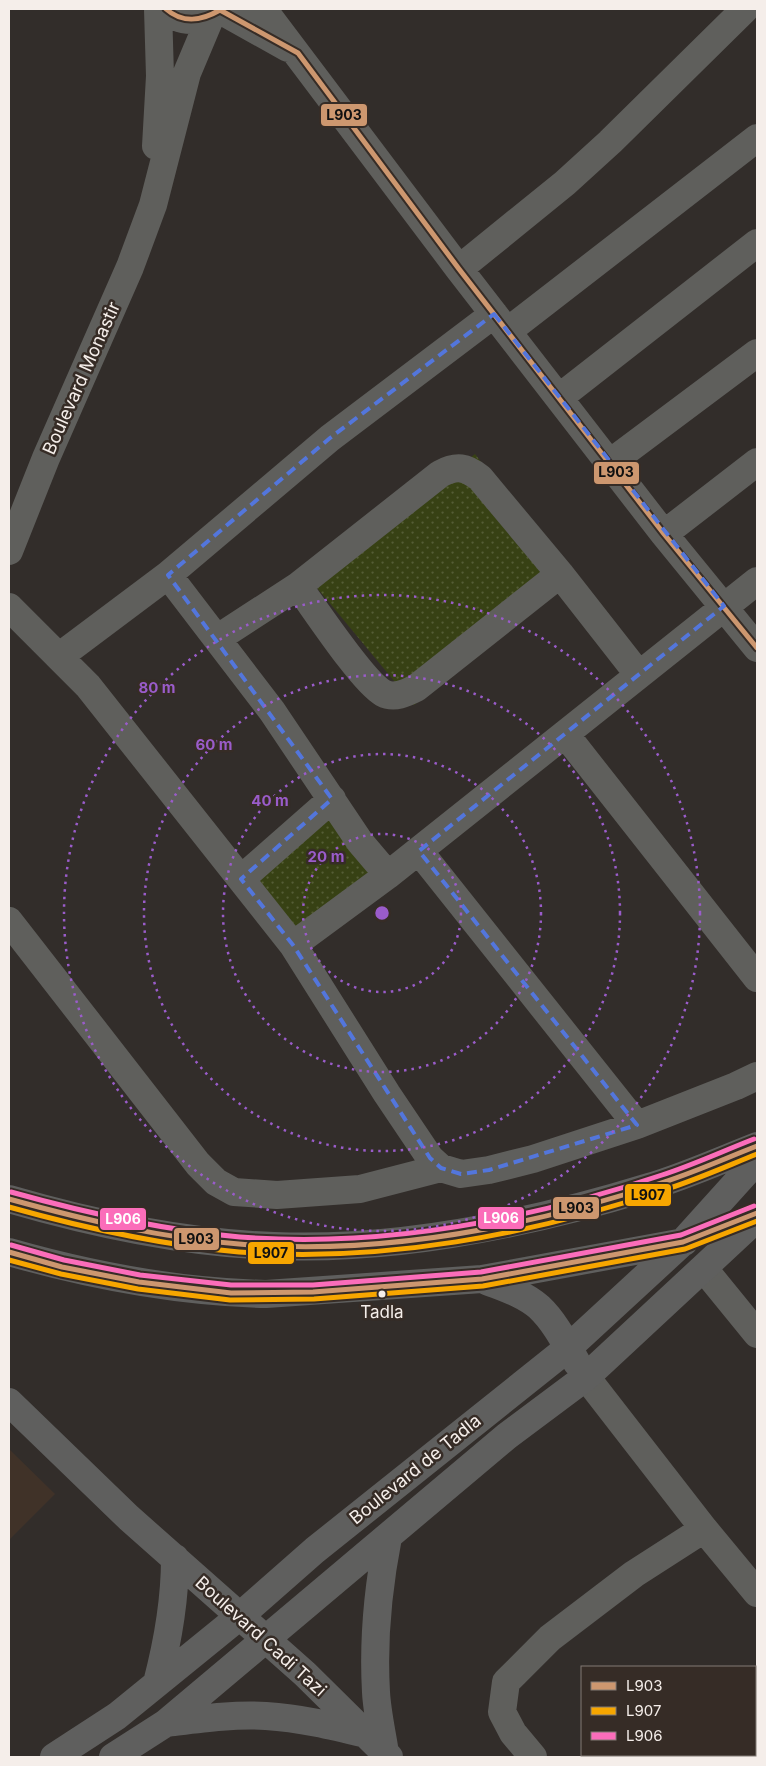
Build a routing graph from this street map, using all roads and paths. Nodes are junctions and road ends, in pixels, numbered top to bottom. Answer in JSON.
{"nodes":[{"id":1,"x":158,"y":9,"type":"edge"},
{"id":2,"x":166,"y":9,"type":"edge"},
{"id":3,"x":263,"y":9,"type":"edge"},
{"id":4,"x":745,"y":9,"type":"edge"},
{"id":5,"x":217,"y":12,"type":"edge"},
{"id":6,"x":298,"y":53,"type":"junction"},
{"id":7,"x":757,"y":138,"type":"edge"},
{"id":8,"x":153,"y":205,"type":"junction"},
{"id":9,"x":757,"y":243,"type":"edge"},
{"id":10,"x":460,"y":269,"type":"junction"},
{"id":11,"x":501,"y":322,"type":"junction"},
{"id":12,"x":757,"y":353,"type":"edge"},
{"id":13,"x":560,"y":397,"type":"junction"},
{"id":14,"x":757,"y":462,"type":"edge"},
{"id":15,"x":610,"y":463,"type":"junction"},
{"id":16,"x":664,"y":534,"type":"junction"},
{"id":17,"x":9,"y":551,"type":"edge"},
{"id":18,"x":560,"y":574,"type":"junction"},
{"id":19,"x":168,"y":575,"type":"junction"},
{"id":20,"x":757,"y":581,"type":"edge"},
{"id":21,"x":298,"y":586,"type":"junction"},
{"id":22,"x":724,"y":606,"type":"junction"},
{"id":23,"x":9,"y":607,"type":"edge"},
{"id":24,"x":218,"y":638,"type":"junction"},
{"id":25,"x":757,"y":648,"type":"edge"},
{"id":26,"x":60,"y":656,"type":"junction"},
{"id":27,"x":639,"y":675,"type":"junction"},
{"id":28,"x":566,"y":734,"type":"junction"},
{"id":29,"x":332,"y":799,"type":"junction"},
{"id":30,"x":419,"y":851,"type":"junction"},
{"id":31,"x":388,"y":875,"type":"junction"},
{"id":32,"x":241,"y":879,"type":"junction"},
{"id":33,"x":9,"y":921,"type":"edge"},
{"id":34,"x":293,"y":945,"type":"junction"},
{"id":35,"x":757,"y":978,"type":"edge"},
{"id":36,"x":757,"y":1076,"type":"edge"},
{"id":37,"x":637,"y":1125,"type":"junction"},
{"id":38,"x":757,"y":1146,"type":"edge"},
{"id":39,"x":757,"y":1160,"type":"edge"},
{"id":40,"x":441,"y":1168,"type":"junction"},
{"id":41,"x":9,"y":1199,"type":"edge"},
{"id":42,"x":757,"y":1213,"type":"edge"},
{"id":43,"x":757,"y":1218,"type":"edge"},
{"id":44,"x":683,"y":1242,"type":"junction"},
{"id":45,"x":9,"y":1252,"type":"edge"},
{"id":46,"x":704,"y":1269,"type":"junction"},
{"id":47,"x":482,"y":1279,"type":"junction"},
{"id":48,"x":757,"y":1334,"type":"edge"},
{"id":49,"x":568,"y":1348,"type":"junction"},
{"id":50,"x":586,"y":1377,"type":"junction"},
{"id":51,"x":9,"y":1402,"type":"edge"},
{"id":52,"x":704,"y":1529,"type":"junction"},
{"id":53,"x":388,"y":1537,"type":"junction"},
{"id":54,"x":175,"y":1558,"type":"junction"},
{"id":55,"x":757,"y":1593,"type":"edge"},
{"id":56,"x":240,"y":1616,"type":"junction"},
{"id":57,"x":266,"y":1638,"type":"junction"},
{"id":58,"x":157,"y":1683,"type":"junction"},
{"id":59,"x":166,"y":1723,"type":"junction"},
{"id":60,"x":366,"y":1734,"type":"junction"},
{"id":61,"x":387,"y":1755,"type":"edge"},
{"id":62,"x":54,"y":1757,"type":"edge"},
{"id":63,"x":113,"y":1757,"type":"edge"},
{"id":64,"x":533,"y":1757,"type":"edge"}],
"edges":[{"from":1,"to":8,"type":"street","name":"Boulevard Monastir"},
{"from":2,"to":5,"type":"street"},
{"from":3,"to":6,"type":"street"},
{"from":4,"to":10,"type":"street"},
{"from":5,"to":6,"type":"street"},
{"from":5,"to":8,"type":"street","name":"Boulevard Monastir"},
{"from":6,"to":10,"type":"street"},
{"from":7,"to":11,"type":"street"},
{"from":8,"to":17,"type":"street","name":"Boulevard Monastir"},
{"from":9,"to":13,"type":"street"},
{"from":10,"to":11,"type":"street"},
{"from":11,"to":13,"type":"street"},
{"from":11,"to":19,"type":"street"},
{"from":12,"to":15,"type":"street"},
{"from":13,"to":15,"type":"street"},
{"from":14,"to":16,"type":"street"},
{"from":15,"to":16,"type":"street"},
{"from":16,"to":22,"type":"street"},
{"from":18,"to":21,"type":"street"},
{"from":18,"to":21,"type":"street"},
{"from":18,"to":27,"type":"street"},
{"from":19,"to":24,"type":"street"},
{"from":19,"to":26,"type":"street"},
{"from":20,"to":22,"type":"street"},
{"from":21,"to":24,"type":"street"},
{"from":22,"to":25,"type":"street"},
{"from":22,"to":27,"type":"street"},
{"from":23,"to":26,"type":"street"},
{"from":24,"to":29,"type":"street"},
{"from":26,"to":32,"type":"street"},
{"from":27,"to":28,"type":"street"},
{"from":28,"to":30,"type":"street"},
{"from":28,"to":35,"type":"street"},
{"from":29,"to":31,"type":"street"},
{"from":29,"to":32,"type":"street"},
{"from":30,"to":31,"type":"street"},
{"from":30,"to":37,"type":"street"},
{"from":31,"to":34,"type":"street"},
{"from":32,"to":34,"type":"street"},
{"from":33,"to":40,"type":"street"},
{"from":34,"to":40,"type":"street"},
{"from":36,"to":37,"type":"street"},
{"from":37,"to":40,"type":"street"},
{"from":38,"to":41,"type":"main road"},
{"from":39,"to":44,"type":"main road","name":"Boulevard de Tadla"},
{"from":42,"to":44,"type":"main road"},
{"from":43,"to":46,"type":"main road","name":"Boulevard de Tadla"},
{"from":44,"to":47,"type":"main road"},
{"from":44,"to":49,"type":"main road","name":"Boulevard de Tadla"},
{"from":45,"to":47,"type":"main road"},
{"from":46,"to":48,"type":"street"},
{"from":46,"to":50,"type":"main road","name":"Boulevard de Tadla"},
{"from":47,"to":49,"type":"main road"},
{"from":49,"to":50,"type":"main road"},
{"from":49,"to":56,"type":"main road","name":"Boulevard de Tadla"},
{"from":50,"to":52,"type":"street"},
{"from":50,"to":53,"type":"main road","name":"Boulevard de Tadla"},
{"from":51,"to":54,"type":"main road","name":"Boulevard Cadi Tazi"},
{"from":52,"to":55,"type":"street"},
{"from":52,"to":64,"type":"street"},
{"from":53,"to":57,"type":"main road","name":"Boulevard de Tadla"},
{"from":53,"to":61,"type":"main road"},
{"from":54,"to":56,"type":"main road","name":"Boulevard Cadi Tazi"},
{"from":54,"to":58,"type":"main road"},
{"from":56,"to":57,"type":"main road","name":"Boulevard Cadi Tazi"},
{"from":56,"to":58,"type":"main road","name":"Boulevard de Tadla"},
{"from":57,"to":59,"type":"main road","name":"Boulevard de Tadla"},
{"from":57,"to":60,"type":"main road","name":"Boulevard Cadi Tazi"},
{"from":58,"to":62,"type":"main road","name":"Boulevard de Tadla"},
{"from":59,"to":60,"type":"main road"},
{"from":59,"to":63,"type":"main road","name":"Boulevard de Tadla"},
{"from":60,"to":61,"type":"main road","name":"Boulevard Cadi Tazi"}]}
